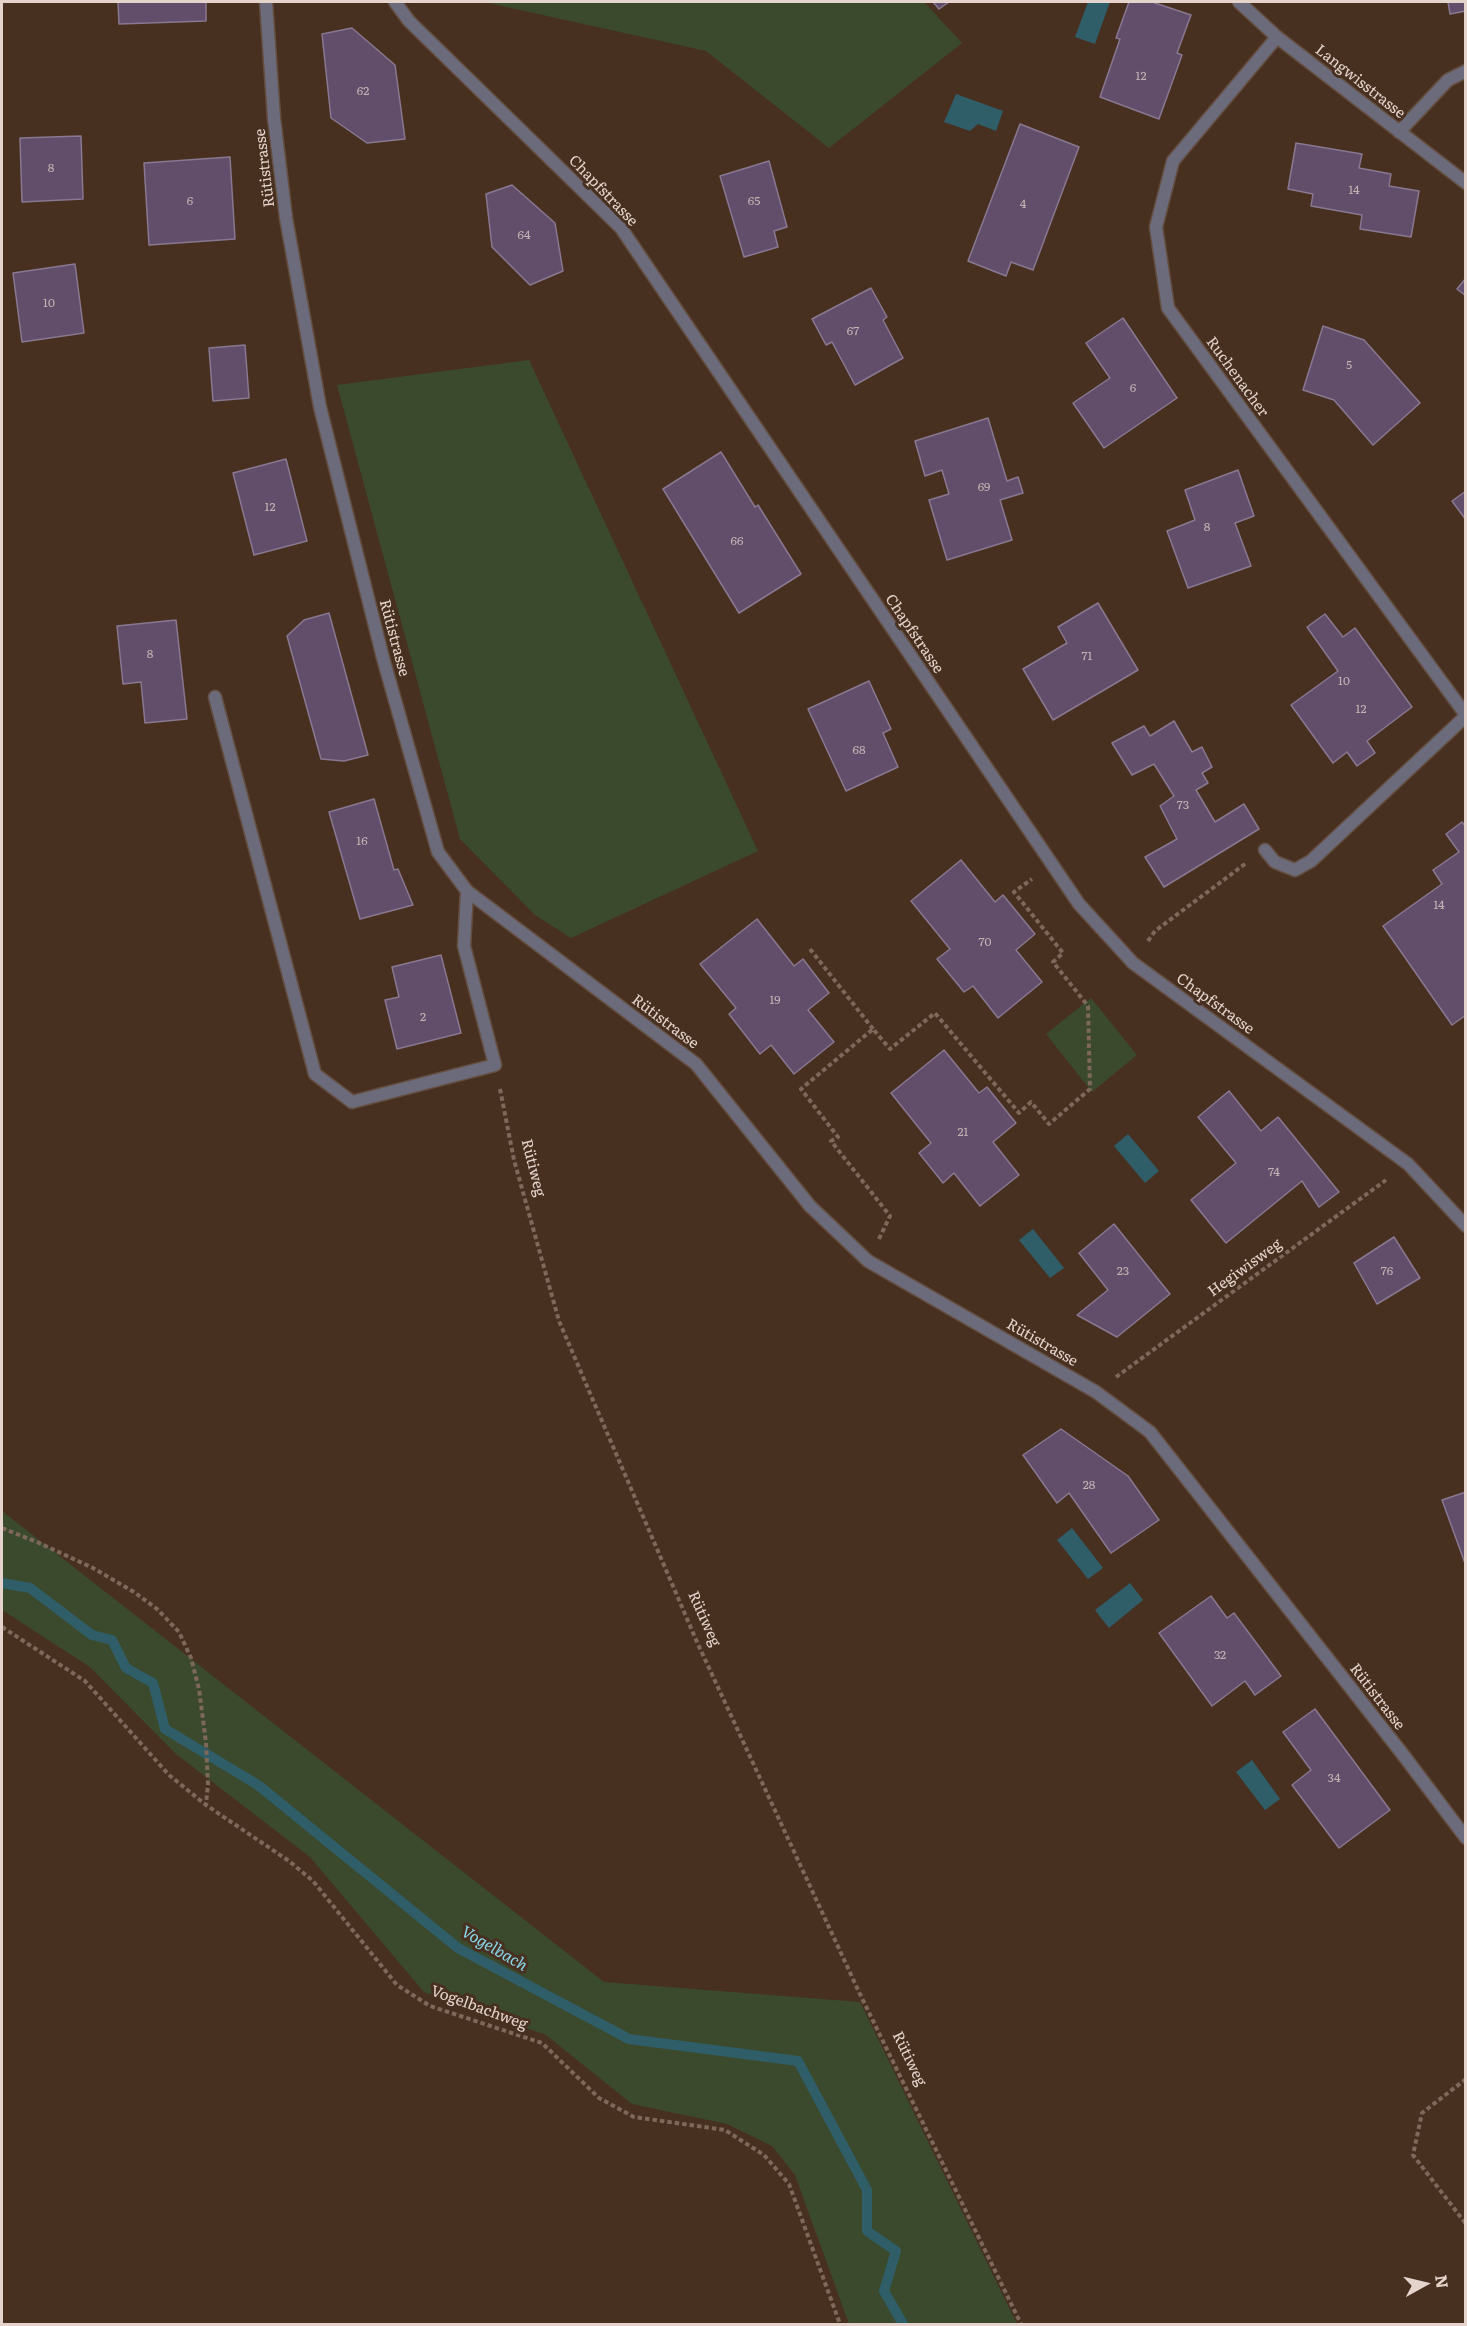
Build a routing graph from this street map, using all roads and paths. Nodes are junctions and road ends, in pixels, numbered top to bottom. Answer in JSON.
{"nodes":[{"id":1,"x":267,"y":2,"type":"edge"},
{"id":2,"x":395,"y":2,"type":"edge"},
{"id":3,"x":1239,"y":2,"type":"edge"},
{"id":4,"x":1277,"y":37,"type":"junction"},
{"id":5,"x":1466,"y":71,"type":"edge"},
{"id":6,"x":1399,"y":132,"type":"junction"},
{"id":7,"x":1466,"y":183,"type":"edge"},
{"id":8,"x":215,"y":697,"type":"dead end"},
{"id":9,"x":1466,"y":716,"type":"edge"},
{"id":10,"x":1265,"y":850,"type":"joint"},
{"id":11,"x":1052,"y":864,"type":"junction"},
{"id":12,"x":467,"y":891,"type":"junction"},
{"id":13,"x":810,"y":949,"type":"dead end"},
{"id":14,"x":1133,"y":963,"type":"junction"},
{"id":15,"x":873,"y":1029,"type":"junction"},
{"id":16,"x":495,"y":1065,"type":"junction"},
{"id":17,"x":1408,"y":1164,"type":"junction"},
{"id":18,"x":1466,"y":1226,"type":"edge"},
{"id":19,"x":868,"y":1261,"type":"junction"},
{"id":20,"x":1096,"y":1392,"type":"junction"},
{"id":21,"x":2,"y":1528,"type":"edge"},
{"id":22,"x":2,"y":1627,"type":"edge"},
{"id":23,"x":206,"y":1804,"type":"junction"},
{"id":24,"x":1466,"y":1838,"type":"edge"},
{"id":25,"x":1466,"y":2079,"type":"edge"},
{"id":26,"x":1466,"y":2224,"type":"edge"},
{"id":27,"x":840,"y":2325,"type":"edge"},
{"id":28,"x":1021,"y":2325,"type":"edge"}],
"edges":[{"from":1,"to":12,"type":"street","name":"Rütistrasse"},
{"from":2,"to":11,"type":"street","name":"Chapfstrasse"},
{"from":3,"to":4,"type":"street","name":"Langwisstrasse"},
{"from":4,"to":6,"type":"street","name":"Langwisstrasse"},
{"from":4,"to":9,"type":"street","name":"Ruchenacher"},
{"from":5,"to":6,"type":"street"},
{"from":6,"to":7,"type":"street","name":"Langwisstrasse"},
{"from":8,"to":16,"type":"street"},
{"from":9,"to":10,"type":"street"},
{"from":10,"to":14,"type":"path"},
{"from":11,"to":14,"type":"street","name":"Chapfstrasse"},
{"from":11,"to":15,"type":"path"},
{"from":12,"to":16,"type":"street"},
{"from":12,"to":19,"type":"street","name":"Rütistrasse"},
{"from":13,"to":15,"type":"path"},
{"from":14,"to":17,"type":"street","name":"Chapfstrasse"},
{"from":15,"to":19,"type":"path"},
{"from":16,"to":28,"type":"path","name":"Rütiweg"},
{"from":17,"to":18,"type":"street","name":"Chapfstrasse"},
{"from":17,"to":20,"type":"path","name":"Hegiwisweg"},
{"from":19,"to":20,"type":"street","name":"Rütistrasse"},
{"from":20,"to":24,"type":"street","name":"Rütistrasse"},
{"from":21,"to":23,"type":"path"},
{"from":22,"to":23,"type":"path","name":"Vogelbachweg"},
{"from":23,"to":27,"type":"path","name":"Vogelbachweg"},
{"from":25,"to":26,"type":"path"}]}
